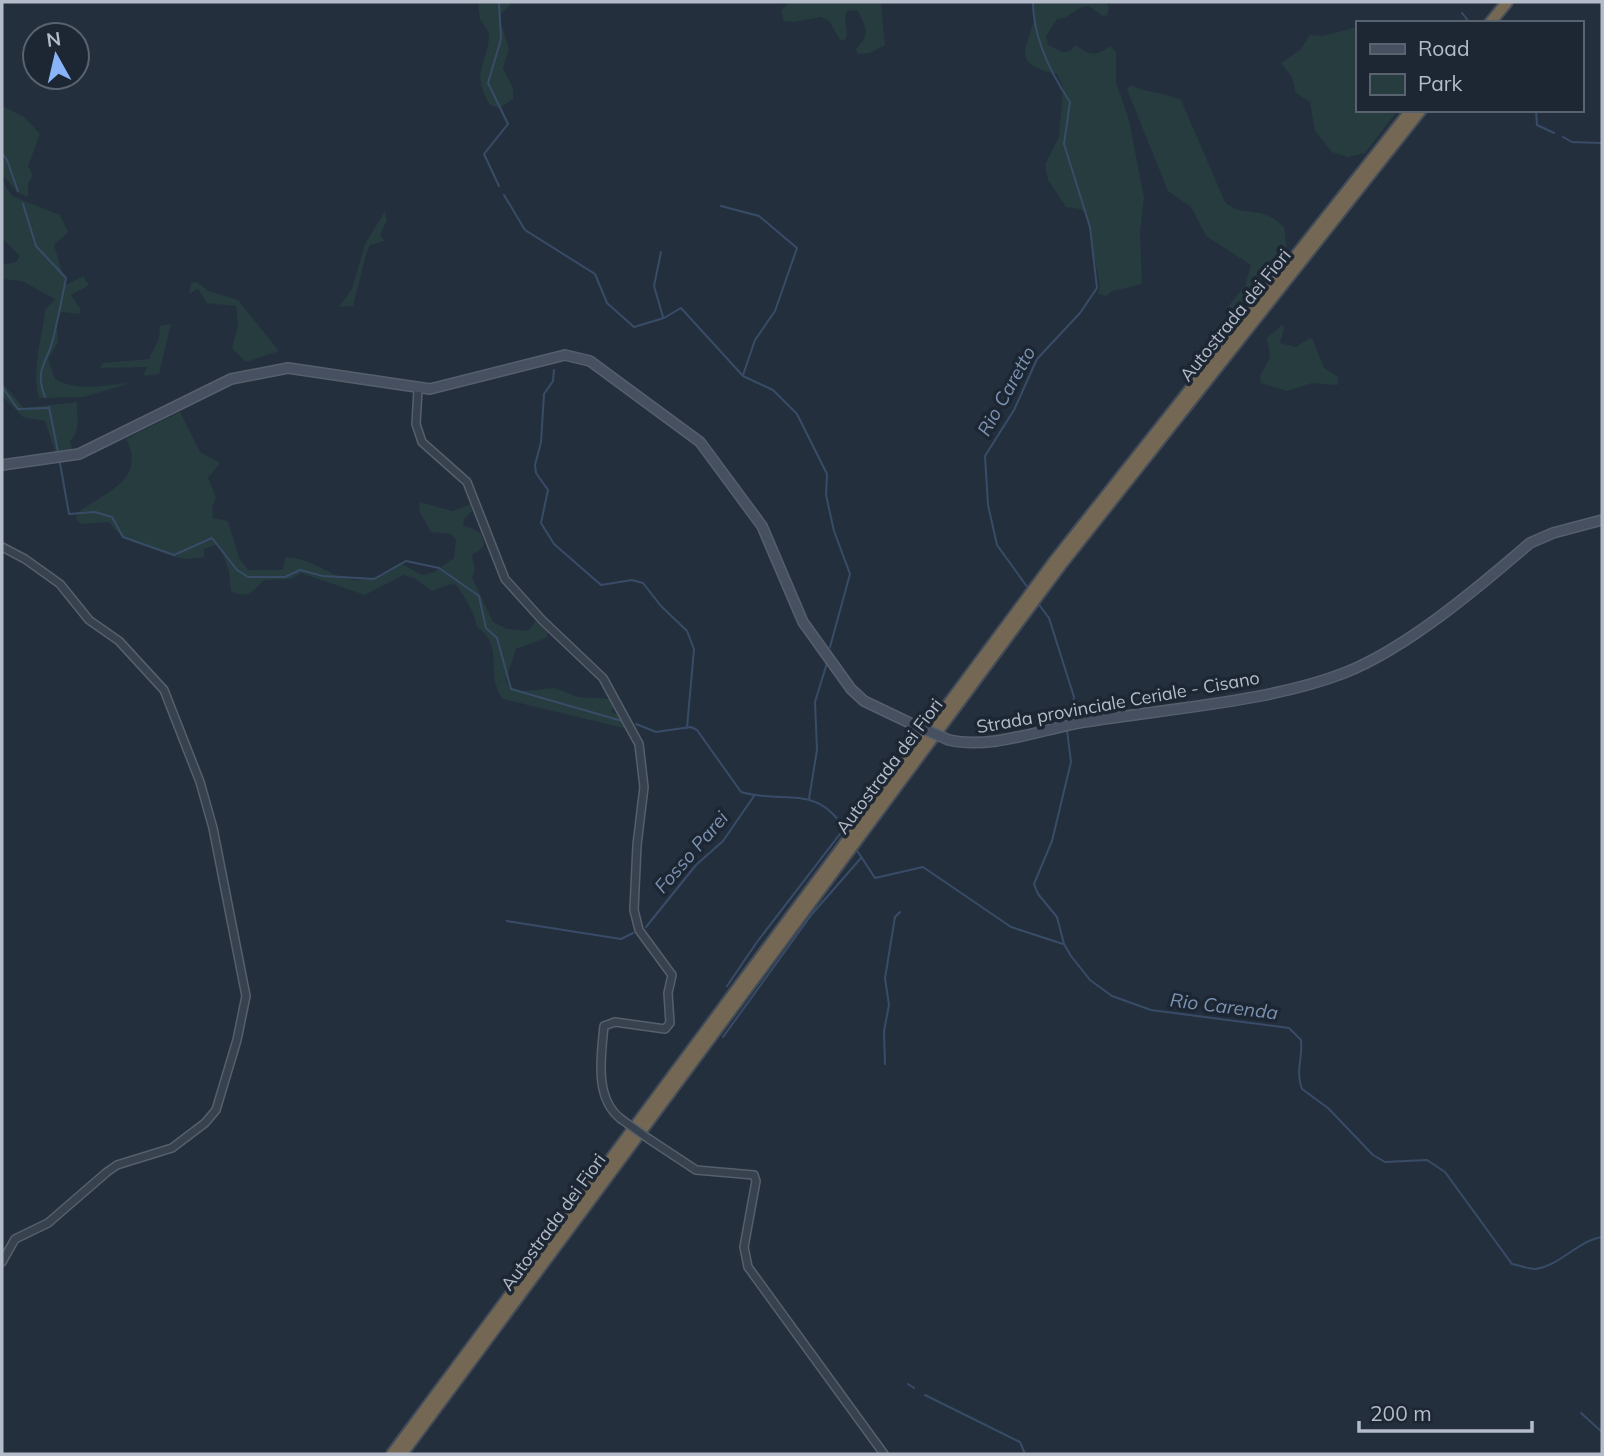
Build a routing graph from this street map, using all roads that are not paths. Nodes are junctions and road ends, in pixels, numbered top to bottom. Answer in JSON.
{"nodes":[{"id":1,"x":1498,"y":2,"type":"edge"},
{"id":2,"x":1507,"y":2,"type":"edge"},
{"id":3,"x":1483,"y":21,"type":"edge"},
{"id":4,"x":1492,"y":21,"type":"edge"},
{"id":5,"x":1409,"y":112,"type":"edge"},
{"id":6,"x":1419,"y":112,"type":"edge"},
{"id":7,"x":418,"y":390,"type":"junction"},
{"id":8,"x":2,"y":466,"type":"edge"},
{"id":9,"x":1600,"y":523,"type":"edge"},
{"id":10,"x":2,"y":547,"type":"edge"},
{"id":11,"x":2,"y":1262,"type":"edge"},
{"id":12,"x":392,"y":1454,"type":"edge"},
{"id":13,"x":402,"y":1454,"type":"edge"},
{"id":14,"x":884,"y":1454,"type":"edge"}],
"edges":[{"from":1,"to":3,"type":"highway"},
{"from":2,"to":4,"type":"highway"},
{"from":5,"to":12,"type":"highway","name":"Autostrada dei Fiori"},
{"from":6,"to":13,"type":"highway","name":"Autostrada dei Fiori"},
{"from":7,"to":8,"type":"main road","name":"Strada provinciale Ceriale - Cisano"},
{"from":7,"to":9,"type":"main road","name":"Strada provinciale Ceriale - Cisano","bridge":true},
{"from":7,"to":14,"type":"street","bridge":true},
{"from":10,"to":11,"type":"street"}]}
